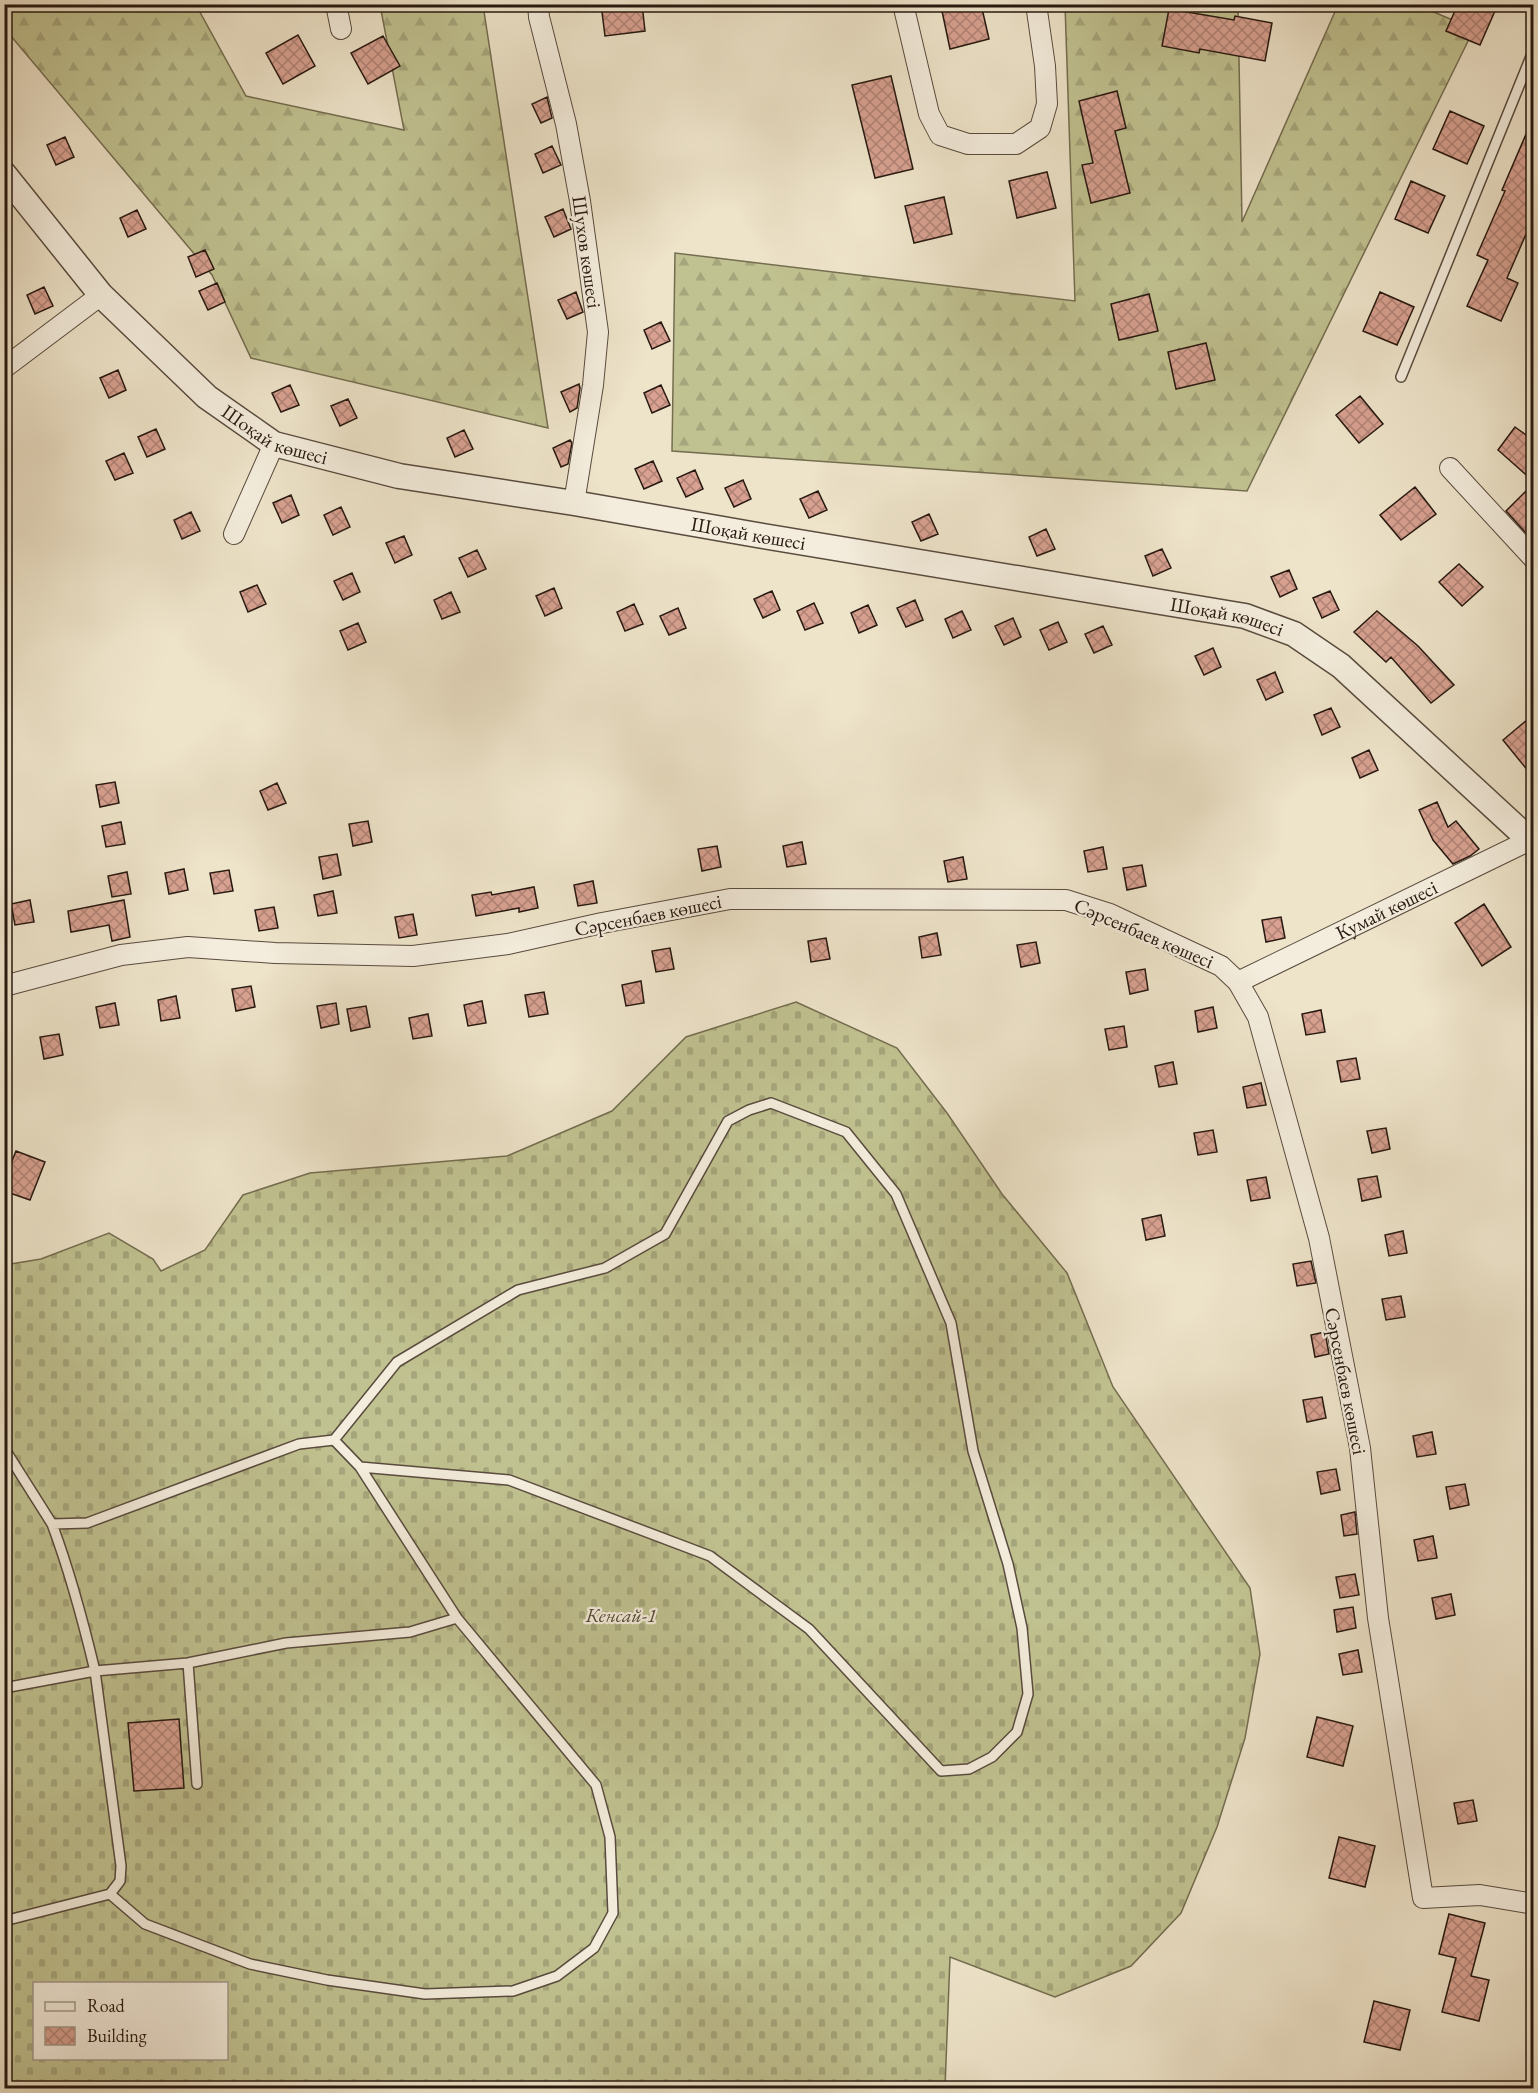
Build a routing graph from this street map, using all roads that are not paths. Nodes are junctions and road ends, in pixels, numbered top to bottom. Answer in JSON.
{"nodes":[{"id":1,"x":336,"y":4,"type":"edge"},
{"id":2,"x":538,"y":4,"type":"edge"},
{"id":3,"x":903,"y":4,"type":"edge"},
{"id":4,"x":1036,"y":4,"type":"edge"},
{"id":5,"x":341,"y":29,"type":"dead end"},
{"id":6,"x":1533,"y":49,"type":"edge"},
{"id":7,"x":4,"y":174,"type":"edge"},
{"id":8,"x":101,"y":295,"type":"junction"},
{"id":9,"x":7,"y":361,"type":"edge"},
{"id":10,"x":1401,"y":377,"type":"dead end"},
{"id":11,"x":274,"y":444,"type":"junction"},
{"id":12,"x":1450,"y":468,"type":"dead end"},
{"id":13,"x":573,"y":503,"type":"junction"},
{"id":14,"x":234,"y":534,"type":"dead end"},
{"id":15,"x":1533,"y":559,"type":"edge"},
{"id":16,"x":1531,"y":842,"type":"edge"},
{"id":17,"x":1238,"y":982,"type":"junction"},
{"id":18,"x":4,"y":986,"type":"edge"},
{"id":19,"x":334,"y":1440,"type":"junction"},
{"id":20,"x":4,"y":1448,"type":"edge"},
{"id":21,"x":360,"y":1467,"type":"junction"},
{"id":22,"x":52,"y":1524,"type":"junction"},
{"id":23,"x":457,"y":1618,"type":"junction"},
{"id":24,"x":188,"y":1663,"type":"junction"},
{"id":25,"x":95,"y":1671,"type":"junction"},
{"id":26,"x":4,"y":1688,"type":"edge"},
{"id":27,"x":197,"y":1784,"type":"dead end"},
{"id":28,"x":110,"y":1894,"type":"junction"},
{"id":29,"x":1533,"y":1904,"type":"edge"},
{"id":30,"x":4,"y":1921,"type":"edge"}],
"edges":[{"from":1,"to":5,"type":"street"},
{"from":2,"to":13,"type":"street","name":"Шухов көшесі"},
{"from":3,"to":4,"type":"street"},
{"from":6,"to":10,"type":"lane"},
{"from":7,"to":8,"type":"street","name":"Шоқай көшесі"},
{"from":8,"to":9,"type":"street"},
{"from":8,"to":11,"type":"street","name":"Шоқай көшесі"},
{"from":11,"to":13,"type":"street","name":"Шоқай көшесі"},
{"from":11,"to":14,"type":"street"},
{"from":12,"to":15,"type":"street"},
{"from":13,"to":16,"type":"street","name":"Шоқай көшесі"},
{"from":16,"to":17,"type":"street","name":"Кумай көшесі"},
{"from":17,"to":18,"type":"street","name":"Сәрсенбаев көшесі"},
{"from":17,"to":29,"type":"street","name":"Сәрсенбаев көшесі"},
{"from":19,"to":21,"type":"lane"},
{"from":19,"to":21,"type":"lane"},
{"from":19,"to":22,"type":"lane"},
{"from":20,"to":22,"type":"lane"},
{"from":21,"to":23,"type":"lane"},
{"from":22,"to":25,"type":"lane"},
{"from":23,"to":24,"type":"lane"},
{"from":23,"to":28,"type":"lane"},
{"from":24,"to":25,"type":"lane"},
{"from":24,"to":27,"type":"lane"},
{"from":25,"to":26,"type":"lane"},
{"from":25,"to":28,"type":"lane"},
{"from":28,"to":30,"type":"lane"}]}
